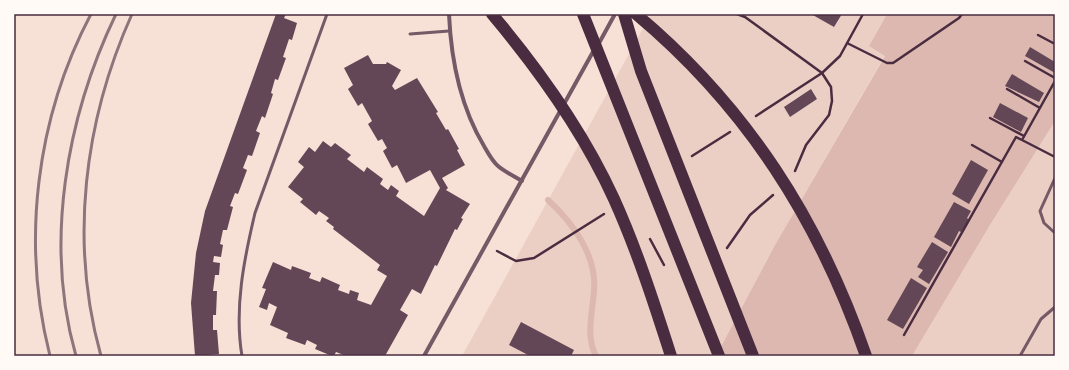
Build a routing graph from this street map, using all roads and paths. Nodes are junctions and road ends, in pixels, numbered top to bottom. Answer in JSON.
{"nodes":[{"id":1,"x":327,"y":14,"type":"edge"},
{"id":2,"x":449,"y":14,"type":"edge"},
{"id":3,"x":492,"y":14,"type":"edge"},
{"id":4,"x":583,"y":14,"type":"edge"},
{"id":5,"x":615,"y":14,"type":"edge"},
{"id":6,"x":624,"y":14,"type":"edge"},
{"id":7,"x":636,"y":14,"type":"edge"},
{"id":8,"x":737,"y":14,"type":"edge"},
{"id":9,"x":962,"y":14,"type":"edge"},
{"id":10,"x":449,"y":31,"type":"junction"},
{"id":11,"x":410,"y":34,"type":"dead end"},
{"id":12,"x":1038,"y":35,"type":"dead end"},
{"id":13,"x":847,"y":43,"type":"dead end"},
{"id":14,"x":1055,"y":44,"type":"edge"},
{"id":15,"x":1025,"y":61,"type":"dead end"},
{"id":16,"x":1055,"y":79,"type":"edge"},
{"id":17,"x":1007,"y":89,"type":"dead end"},
{"id":18,"x":1040,"y":108,"type":"junction"},
{"id":19,"x":990,"y":118,"type":"dead end"},
{"id":20,"x":1024,"y":136,"type":"junction"},
{"id":21,"x":1022,"y":140,"type":"junction"},
{"id":22,"x":972,"y":145,"type":"dead end"},
{"id":23,"x":1055,"y":157,"type":"edge"},
{"id":24,"x":1002,"y":162,"type":"junction"},
{"id":25,"x":794,"y":174,"type":"dead end"},
{"id":26,"x":1055,"y":178,"type":"edge"},
{"id":27,"x":522,"y":180,"type":"junction"},
{"id":28,"x":775,"y":194,"type":"dead end"},
{"id":29,"x":592,"y":222,"type":"dead end"},
{"id":30,"x":647,"y":233,"type":"dead end"},
{"id":31,"x":1055,"y":233,"type":"edge"},
{"id":32,"x":486,"y":245,"type":"junction"},
{"id":33,"x":727,"y":249,"type":"dead end"},
{"id":34,"x":665,"y":268,"type":"dead end"},
{"id":35,"x":1055,"y":307,"type":"edge"},
{"id":36,"x":904,"y":335,"type":"dead end"},
{"id":37,"x":242,"y":356,"type":"edge"},
{"id":38,"x":424,"y":356,"type":"edge"},
{"id":39,"x":671,"y":356,"type":"edge"},
{"id":40,"x":718,"y":356,"type":"edge"},
{"id":41,"x":753,"y":356,"type":"edge"},
{"id":42,"x":866,"y":356,"type":"edge"},
{"id":43,"x":1020,"y":356,"type":"edge"}],
"edges":[{"from":1,"to":37,"type":"lane"},
{"from":2,"to":10,"type":"street"},
{"from":3,"to":39,"type":"highway"},
{"from":4,"to":40,"type":"highway"},
{"from":5,"to":27,"type":"street"},
{"from":6,"to":41,"type":"highway"},
{"from":7,"to":42,"type":"highway"},
{"from":8,"to":25,"type":"path"},
{"from":9,"to":13,"type":"path"},
{"from":10,"to":11,"type":"lane"},
{"from":10,"to":27,"type":"street"},
{"from":12,"to":14,"type":"path"},
{"from":15,"to":16,"type":"path"},
{"from":16,"to":18,"type":"path"},
{"from":17,"to":18,"type":"path"},
{"from":18,"to":20,"type":"path"},
{"from":19,"to":20,"type":"path"},
{"from":20,"to":21,"type":"path"},
{"from":21,"to":23,"type":"path"},
{"from":21,"to":24,"type":"path"},
{"from":22,"to":24,"type":"path"},
{"from":24,"to":36,"type":"path"},
{"from":26,"to":31,"type":"lane"},
{"from":27,"to":32,"type":"street"},
{"from":28,"to":33,"type":"path"},
{"from":29,"to":32,"type":"path"},
{"from":30,"to":34,"type":"path"},
{"from":32,"to":38,"type":"street"},
{"from":35,"to":43,"type":"lane"}]}
